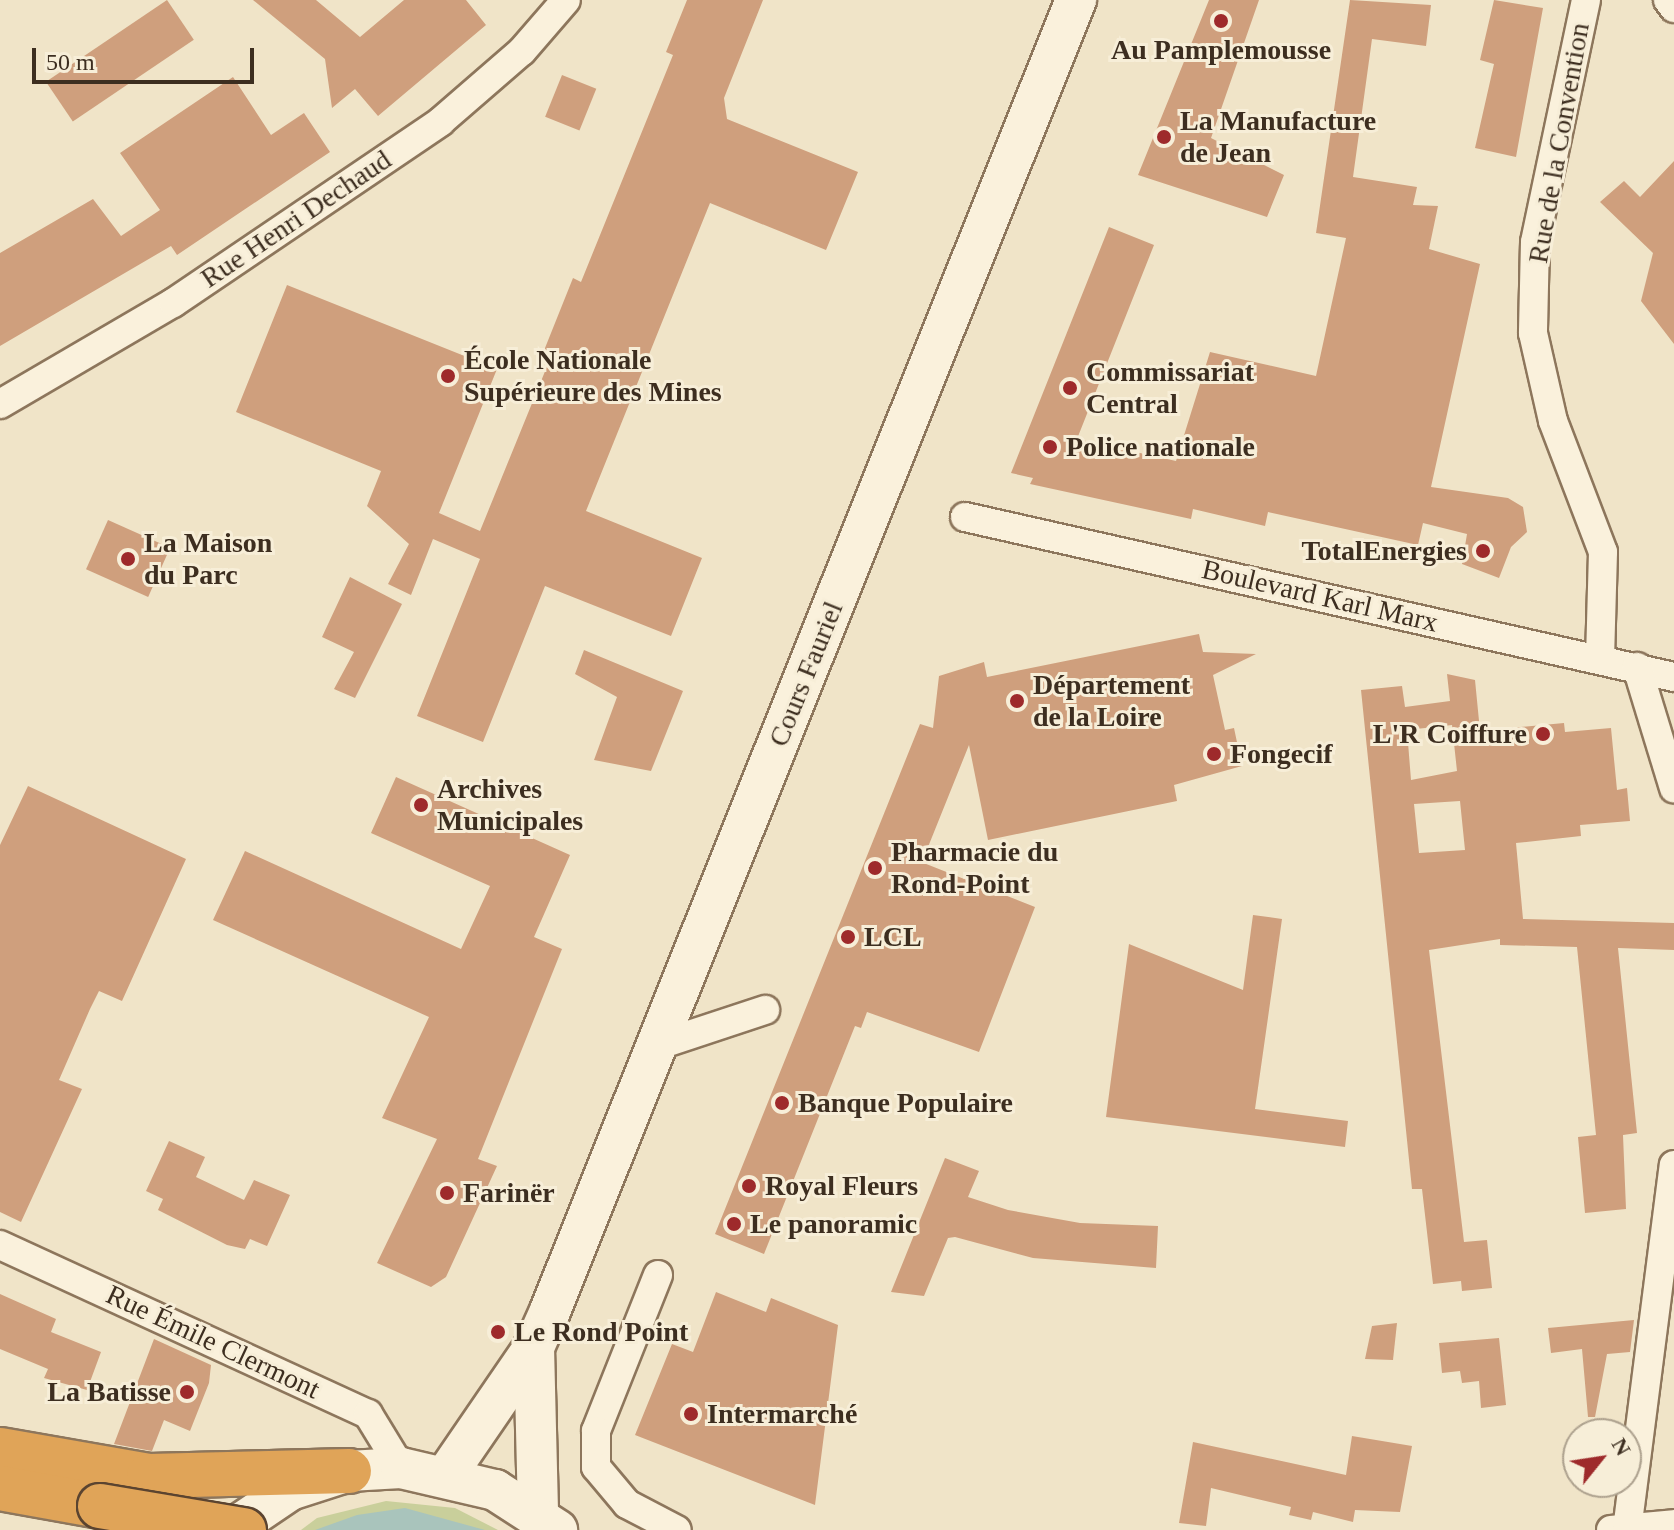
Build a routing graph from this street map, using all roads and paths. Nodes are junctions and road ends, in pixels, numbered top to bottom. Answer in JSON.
{"nodes":[{"id":1,"x":566,"y":0,"type":"edge"},
{"id":2,"x":1076,"y":0,"type":"edge"},
{"id":3,"x":1586,"y":0,"type":"edge"},
{"id":4,"x":1668,"y":0,"type":"edge"},
{"id":5,"x":1674,"y":8,"type":"edge"},
{"id":6,"x":0,"y":404,"type":"edge"},
{"id":7,"x":965,"y":517,"type":"dead end"},
{"id":8,"x":1600,"y":659,"type":"junction"},
{"id":9,"x":1637,"y":667,"type":"junction"},
{"id":10,"x":1674,"y":677,"type":"edge"},
{"id":11,"x":1674,"y":788,"type":"edge"},
{"id":12,"x":765,"y":1010,"type":"dead end"},
{"id":13,"x":656,"y":1046,"type":"junction"},
{"id":14,"x":1674,"y":1165,"type":"edge"},
{"id":15,"x":0,"y":1245,"type":"edge"},
{"id":16,"x":658,"y":1275,"type":"dead end"},
{"id":17,"x":534,"y":1347,"type":"junction"},
{"id":18,"x":0,"y":1450,"type":"edge"},
{"id":19,"x":401,"y":1468,"type":"junction"},
{"id":20,"x":349,"y":1471,"type":"junction"},
{"id":21,"x":447,"y":1474,"type":"junction"},
{"id":22,"x":0,"y":1488,"type":"edge"},
{"id":23,"x":548,"y":1523,"type":"edge"},
{"id":24,"x":1674,"y":1524,"type":"edge"},
{"id":25,"x":1621,"y":1529,"type":"edge"},
{"id":26,"x":231,"y":1530,"type":"edge"},
{"id":27,"x":244,"y":1530,"type":"edge"},
{"id":28,"x":677,"y":1530,"type":"edge"}],
"edges":[{"from":1,"to":6,"type":"street","name":"Rue Henri Dechaud"},
{"from":2,"to":13,"type":"main road","name":"Cours Fauriel"},
{"from":3,"to":8,"type":"street","name":"Rue de la Convention"},
{"from":4,"to":5,"type":"street"},
{"from":7,"to":8,"type":"street","name":"Boulevard Karl Marx"},
{"from":8,"to":9,"type":"street","name":"Boulevard Karl Marx"},
{"from":9,"to":10,"type":"street","name":"Boulevard Karl Marx"},
{"from":9,"to":11,"type":"street"},
{"from":12,"to":13,"type":"street"},
{"from":13,"to":17,"type":"main road","name":"Cours Fauriel"},
{"from":14,"to":25,"type":"street"},
{"from":15,"to":19,"type":"street","name":"Rue Émile Clermont"},
{"from":16,"to":28,"type":"street"},
{"from":17,"to":21,"type":"main road","name":"Cours Fauriel"},
{"from":17,"to":23,"type":"main road","name":"Cours Fauriel"},
{"from":18,"to":20,"type":"highway"},
{"from":19,"to":20,"type":"main road"},
{"from":19,"to":21,"type":"main road"},
{"from":20,"to":26,"type":"main road"},
{"from":21,"to":23,"type":"main road"},
{"from":22,"to":27,"type":"highway","bridge":true},
{"from":24,"to":25,"type":"street"}]}
